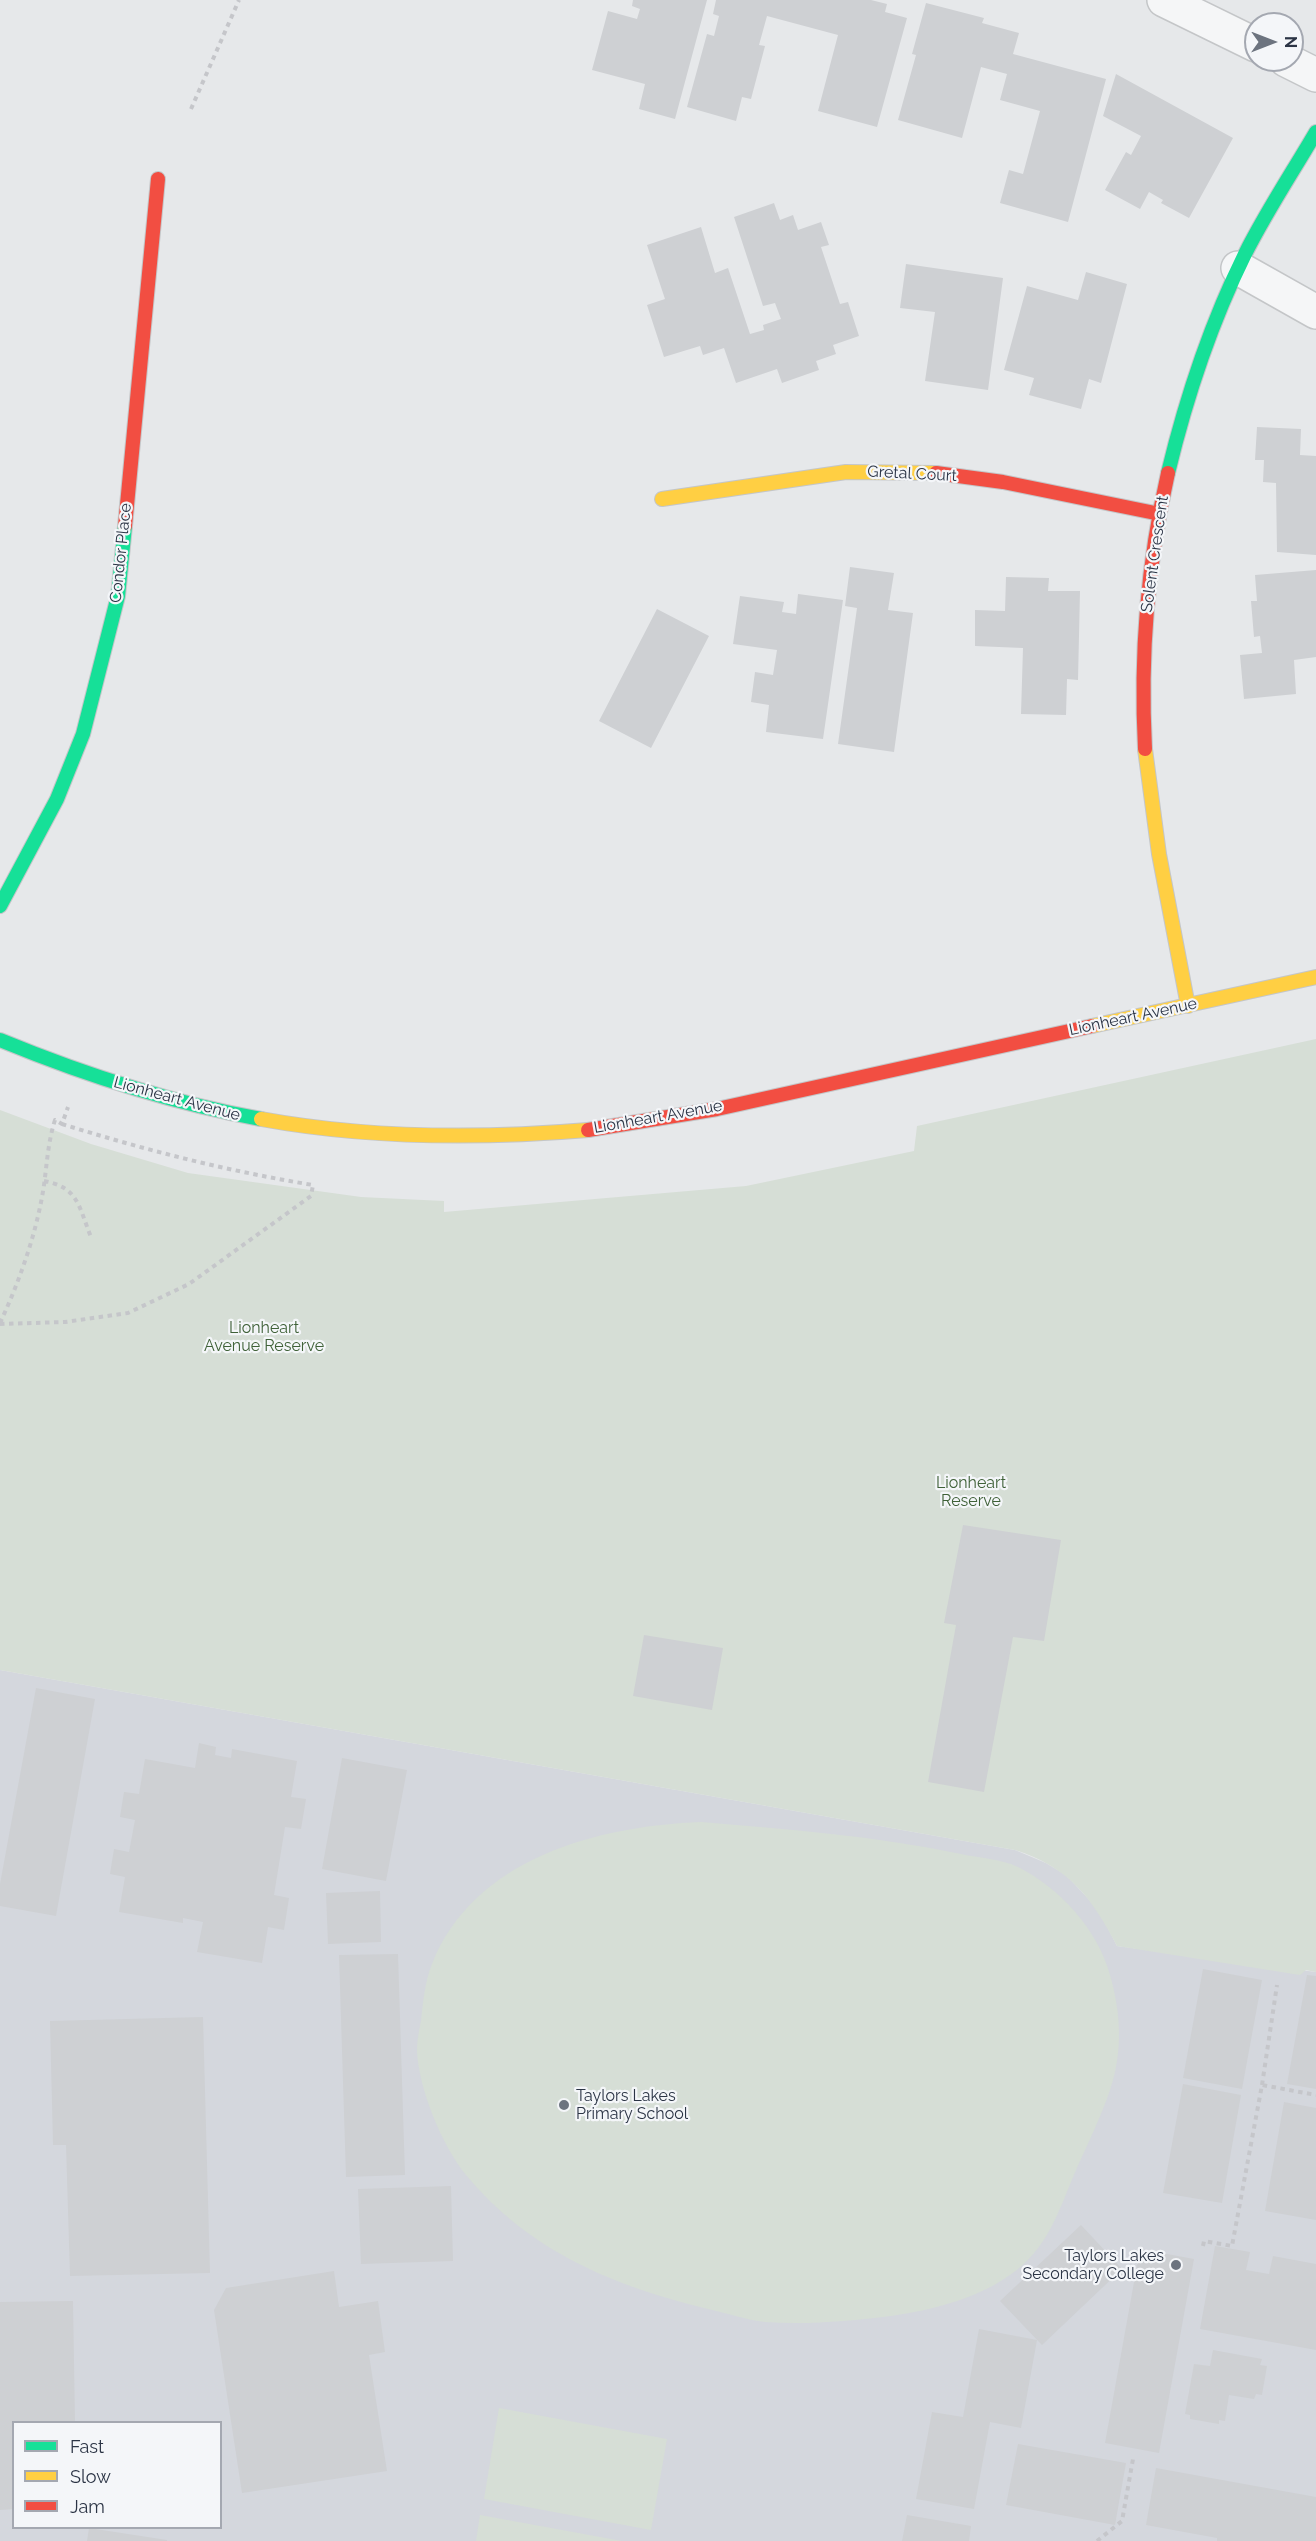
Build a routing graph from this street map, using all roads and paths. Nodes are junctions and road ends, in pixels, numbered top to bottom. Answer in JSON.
{"nodes":[{"id":1,"x":239,"y":0,"type":"edge"},
{"id":2,"x":1164,"y":0,"type":"edge"},
{"id":3,"x":1244,"y":39,"type":"edge"},
{"id":4,"x":191,"y":109,"type":"dead end"},
{"id":5,"x":1316,"y":132,"type":"edge"},
{"id":6,"x":158,"y":179,"type":"dead end"},
{"id":7,"x":1238,"y":268,"type":"junction"},
{"id":8,"x":1316,"y":312,"type":"edge"},
{"id":9,"x":662,"y":499,"type":"dead end"},
{"id":10,"x":1160,"y":514,"type":"junction"},
{"id":11,"x":0,"y":906,"type":"edge"},
{"id":12,"x":1316,"y":977,"type":"edge"},
{"id":13,"x":1188,"y":1006,"type":"junction"},
{"id":14,"x":0,"y":1040,"type":"edge"},
{"id":15,"x":81,"y":1072,"type":"junction"},
{"id":16,"x":62,"y":1124,"type":"junction"},
{"id":17,"x":44,"y":1181,"type":"junction"},
{"id":18,"x":91,"y":1237,"type":"dead end"},
{"id":19,"x":0,"y":1323,"type":"edge"},
{"id":20,"x":1277,"y":1985,"type":"dead end"},
{"id":21,"x":1262,"y":2085,"type":"junction"},
{"id":22,"x":1316,"y":2095,"type":"edge"},
{"id":23,"x":1203,"y":2246,"type":"dead end"},
{"id":24,"x":1133,"y":2459,"type":"dead end"},
{"id":25,"x":1097,"y":2541,"type":"edge"}],
"edges":[{"from":1,"to":4,"type":"path"},
{"from":2,"to":3,"type":"street"},
{"from":5,"to":7,"type":"street","name":"Solent Crescent"},
{"from":6,"to":11,"type":"street","name":"Condor Place"},
{"from":7,"to":8,"type":"street"},
{"from":7,"to":10,"type":"street","name":"Solent Crescent"},
{"from":9,"to":10,"type":"street","name":"Gretal Court"},
{"from":10,"to":13,"type":"street","name":"Solent Crescent"},
{"from":12,"to":13,"type":"street","name":"Lionheart Avenue"},
{"from":13,"to":15,"type":"street","name":"Lionheart Avenue"},
{"from":14,"to":15,"type":"street","name":"Lionheart Avenue"},
{"from":15,"to":16,"type":"path"},
{"from":16,"to":17,"type":"path"},
{"from":16,"to":19,"type":"path"},
{"from":17,"to":18,"type":"path"},
{"from":17,"to":19,"type":"path"},
{"from":20,"to":21,"type":"path"},
{"from":21,"to":22,"type":"path"},
{"from":21,"to":23,"type":"path"},
{"from":24,"to":25,"type":"path"}]}
